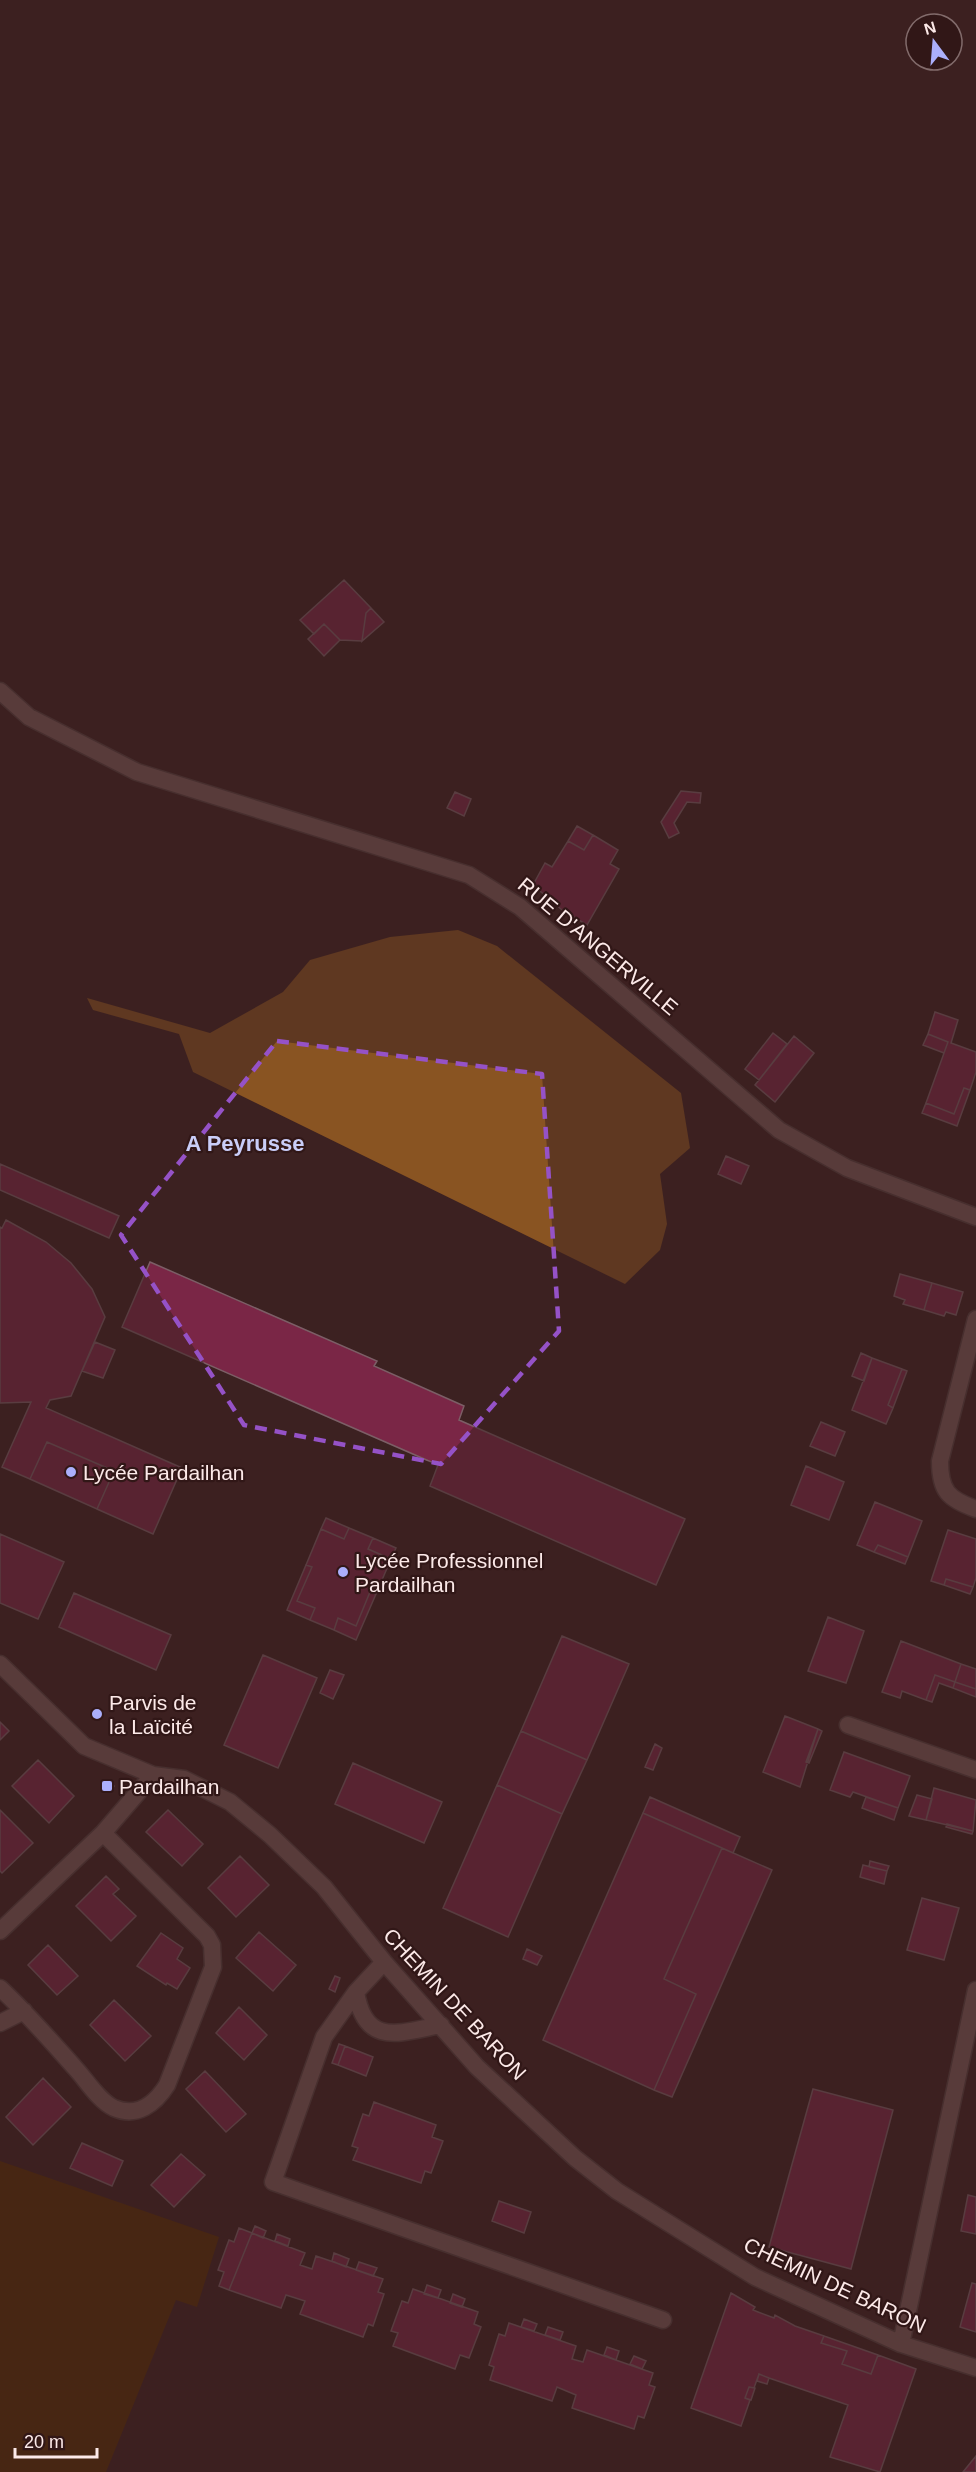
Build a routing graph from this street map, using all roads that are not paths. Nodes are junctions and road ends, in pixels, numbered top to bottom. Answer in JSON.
{"nodes":[{"id":1,"x":0,"y":691,"type":"edge"},
{"id":2,"x":976,"y":1217,"type":"edge"},
{"id":3,"x":976,"y":1319,"type":"edge"},
{"id":4,"x":976,"y":1509,"type":"edge"},
{"id":5,"x":0,"y":1664,"type":"edge"},
{"id":6,"x":848,"y":1725,"type":"dead end"},
{"id":7,"x":976,"y":1770,"type":"edge"},
{"id":8,"x":153,"y":1775,"type":"junction"},
{"id":9,"x":102,"y":1833,"type":"junction"},
{"id":10,"x":0,"y":1931,"type":"edge"},
{"id":11,"x":384,"y":1962,"type":"junction"},
{"id":12,"x":0,"y":1988,"type":"edge"},
{"id":13,"x":976,"y":1990,"type":"edge"},
{"id":14,"x":356,"y":1992,"type":"junction"},
{"id":15,"x":24,"y":2011,"type":"junction"},
{"id":16,"x":0,"y":2023,"type":"edge"},
{"id":17,"x":441,"y":2025,"type":"junction"},
{"id":18,"x":663,"y":2320,"type":"dead end"},
{"id":19,"x":901,"y":2344,"type":"junction"},
{"id":20,"x":976,"y":2368,"type":"edge"}],
"edges":[{"from":1,"to":2,"type":"street","name":"RUE D'ANGERVILLE"},
{"from":3,"to":4,"type":"street"},
{"from":5,"to":8,"type":"street","name":"CHEMIN DE BARON"},
{"from":6,"to":7,"type":"street"},
{"from":8,"to":9,"type":"street"},
{"from":8,"to":11,"type":"street","name":"CHEMIN DE BARON"},
{"from":9,"to":10,"type":"street"},
{"from":9,"to":15,"type":"street"},
{"from":11,"to":14,"type":"street"},
{"from":11,"to":17,"type":"street","name":"CHEMIN DE BARON"},
{"from":12,"to":15,"type":"street"},
{"from":13,"to":19,"type":"street"},
{"from":14,"to":17,"type":"street"},
{"from":14,"to":18,"type":"street"},
{"from":15,"to":16,"type":"street"},
{"from":17,"to":19,"type":"street","name":"CHEMIN DE BARON"},
{"from":19,"to":20,"type":"street","name":"CHEMIN DE BARON"}]}
